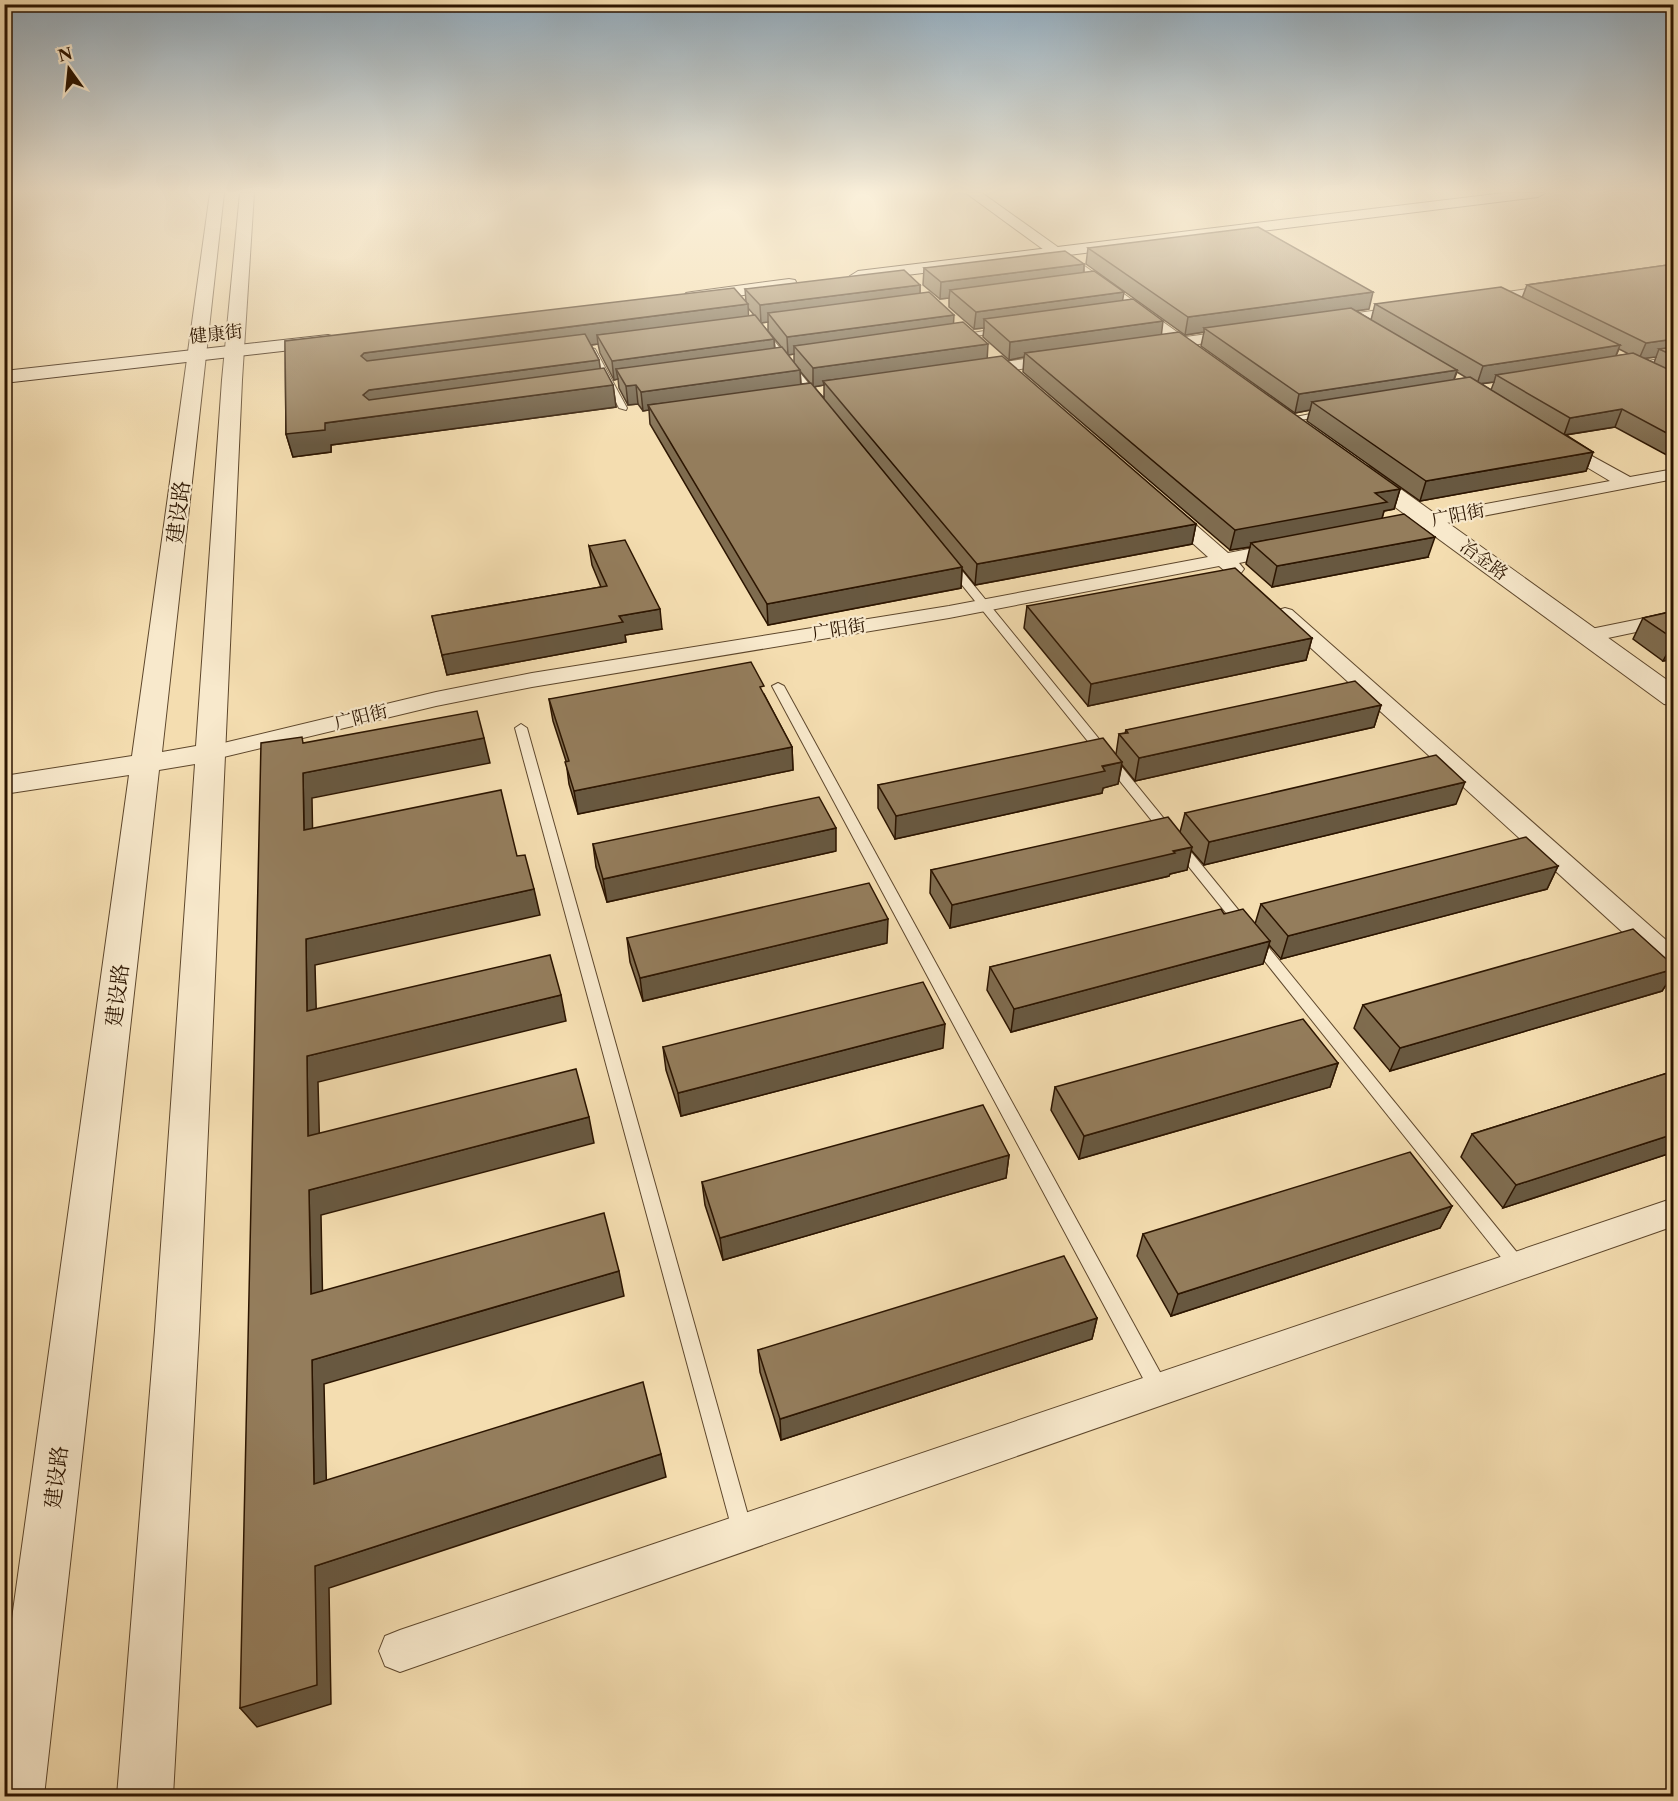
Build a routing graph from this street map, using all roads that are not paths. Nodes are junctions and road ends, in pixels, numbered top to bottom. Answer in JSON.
{"nodes":[{"id":1,"x":207,"y":277,"type":"edge"},
{"id":2,"x":241,"y":277,"type":"edge"},
{"id":3,"x":1087,"y":277,"type":"edge"},
{"id":4,"x":811,"y":282,"type":"edge"},
{"id":5,"x":1576,"y":286,"type":"edge"},
{"id":6,"x":1498,"y":297,"type":"junction"},
{"id":7,"x":670,"y":299,"type":"edge"},
{"id":8,"x":1464,"y":302,"type":"edge"},
{"id":9,"x":1429,"y":307,"type":"edge"},
{"id":10,"x":1519,"y":307,"type":"edge"},
{"id":11,"x":1349,"y":318,"type":"junction"},
{"id":12,"x":1316,"y":323,"type":"edge"},
{"id":13,"x":760,"y":325,"type":"edge"},
{"id":14,"x":949,"y":328,"type":"edge"},
{"id":15,"x":1014,"y":328,"type":"edge"},
{"id":16,"x":1369,"y":330,"type":"edge"},
{"id":17,"x":1249,"y":332,"type":"edge"},
{"id":18,"x":969,"y":334,"type":"junction"},
{"id":19,"x":341,"y":340,"type":"edge"},
{"id":20,"x":1182,"y":342,"type":"junction"},
{"id":21,"x":602,"y":348,"type":"edge"},
{"id":22,"x":591,"y":349,"type":"junction"},
{"id":23,"x":1135,"y":349,"type":"edge"},
{"id":24,"x":579,"y":351,"type":"edge"},
{"id":25,"x":235,"y":352,"type":"junction"},
{"id":26,"x":197,"y":356,"type":"junction"},
{"id":27,"x":1076,"y":357,"type":"edge"},
{"id":28,"x":1674,"y":358,"type":"edge"},
{"id":29,"x":1624,"y":364,"type":"joint"},
{"id":30,"x":1005,"y":367,"type":"junction"},
{"id":31,"x":1221,"y":370,"type":"edge"},
{"id":32,"x":960,"y":373,"type":"edge"},
{"id":33,"x":1653,"y":375,"type":"edge"},
{"id":34,"x":4,"y":377,"type":"edge"},
{"id":35,"x":622,"y":382,"type":"edge"},
{"id":36,"x":1023,"y":382,"type":"edge"},
{"id":37,"x":610,"y":384,"type":"junction"},
{"id":38,"x":598,"y":386,"type":"edge"},
{"id":39,"x":790,"y":397,"type":"edge"},
{"id":40,"x":819,"y":397,"type":"joint"},
{"id":41,"x":1270,"y":405,"type":"edge"},
{"id":42,"x":623,"y":408,"type":"edge"},
{"id":43,"x":1335,"y":412,"type":"edge"},
{"id":44,"x":1289,"y":419,"type":"junction"},
{"id":45,"x":1308,"y":433,"type":"edge"},
{"id":46,"x":1549,"y":437,"type":"edge"},
{"id":47,"x":1345,"y":460,"type":"edge"},
{"id":48,"x":1674,"y":474,"type":"edge"},
{"id":49,"x":1637,"y":481,"type":"junction"},
{"id":50,"x":1674,"y":495,"type":"edge"},
{"id":51,"x":1154,"y":498,"type":"edge"},
{"id":52,"x":1429,"y":521,"type":"junction"},
{"id":53,"x":1384,"y":529,"type":"edge"},
{"id":54,"x":1304,"y":544,"type":"edge"},
{"id":55,"x":939,"y":550,"type":"edge"},
{"id":56,"x":1224,"y":560,"type":"junction"},
{"id":57,"x":1251,"y":583,"type":"edge"},
{"id":58,"x":1268,"y":599,"type":"edge"},
{"id":59,"x":984,"y":605,"type":"junction"},
{"id":60,"x":1674,"y":618,"type":"edge"},
{"id":61,"x":1589,"y":636,"type":"junction"},
{"id":62,"x":778,"y":686,"type":"dead end"},
{"id":63,"x":1674,"y":698,"type":"edge"},
{"id":64,"x":521,"y":728,"type":"dead end"},
{"id":65,"x":211,"y":753,"type":"junction"},
{"id":66,"x":146,"y":763,"type":"junction"},
{"id":67,"x":4,"y":784,"type":"edge"},
{"id":68,"x":1674,"y":963,"type":"edge"},
{"id":69,"x":1674,"y":1212,"type":"edge"},
{"id":70,"x":1518,"y":1266,"type":"junction"},
{"id":71,"x":1159,"y":1389,"type":"junction"},
{"id":72,"x":743,"y":1533,"type":"junction"},
{"id":73,"x":400,"y":1651,"type":"dead end"},
{"id":74,"x":16,"y":1797,"type":"edge"},
{"id":75,"x":145,"y":1797,"type":"edge"}],
"edges":[{"from":1,"to":26,"type":"street","name":"建设路"},
{"from":2,"to":25,"type":"street"},
{"from":3,"to":20,"type":"street"},
{"from":4,"to":7,"type":"street"},
{"from":5,"to":6,"type":"street"},
{"from":6,"to":8,"type":"street"},
{"from":6,"to":10,"type":"street"},
{"from":9,"to":11,"type":"street"},
{"from":11,"to":12,"type":"street"},
{"from":11,"to":16,"type":"street"},
{"from":13,"to":40,"type":"lane"},
{"from":14,"to":18,"type":"street"},
{"from":15,"to":18,"type":"lane"},
{"from":17,"to":20,"type":"street"},
{"from":18,"to":30,"type":"street"},
{"from":19,"to":25,"type":"street","name":"健康街"},
{"from":20,"to":23,"type":"street"},
{"from":20,"to":31,"type":"street"},
{"from":21,"to":22,"type":"lane"},
{"from":22,"to":24,"type":"lane"},
{"from":22,"to":37,"type":"lane"},
{"from":25,"to":26,"type":"street","name":"健康街"},
{"from":25,"to":65,"type":"street"},
{"from":26,"to":34,"type":"street","name":"健康街"},
{"from":26,"to":66,"type":"street","name":"建设路"},
{"from":27,"to":30,"type":"street"},
{"from":28,"to":29,"type":"lane"},
{"from":29,"to":33,"type":"street"},
{"from":30,"to":32,"type":"street"},
{"from":30,"to":36,"type":"street"},
{"from":35,"to":37,"type":"lane"},
{"from":37,"to":38,"type":"lane"},
{"from":37,"to":42,"type":"lane"},
{"from":39,"to":40,"type":"street"},
{"from":41,"to":44,"type":"street"},
{"from":43,"to":44,"type":"lane"},
{"from":44,"to":45,"type":"street"},
{"from":46,"to":49,"type":"street"},
{"from":47,"to":52,"type":"street","name":"冶金路"},
{"from":48,"to":49,"type":"street","name":"广阳街"},
{"from":49,"to":50,"type":"street"},
{"from":49,"to":52,"type":"street","name":"广阳街"},
{"from":51,"to":56,"type":"street"},
{"from":52,"to":53,"type":"street","name":"广阳街"},
{"from":52,"to":61,"type":"street","name":"冶金路"},
{"from":54,"to":56,"type":"street","name":"广阳街"},
{"from":55,"to":59,"type":"lane"},
{"from":56,"to":57,"type":"street"},
{"from":56,"to":59,"type":"street","name":"广阳街"},
{"from":58,"to":68,"type":"street"},
{"from":59,"to":65,"type":"street","name":"广阳街"},
{"from":59,"to":70,"type":"lane"},
{"from":60,"to":61,"type":"street"},
{"from":61,"to":63,"type":"street","name":"冶金路"},
{"from":62,"to":71,"type":"lane"},
{"from":64,"to":72,"type":"lane"},
{"from":65,"to":66,"type":"street","name":"广阳街"},
{"from":65,"to":75,"type":"street"},
{"from":66,"to":67,"type":"street","name":"广阳街"},
{"from":66,"to":74,"type":"street","name":"建设路"},
{"from":69,"to":70,"type":"street"},
{"from":70,"to":71,"type":"street"},
{"from":71,"to":72,"type":"street"},
{"from":72,"to":73,"type":"street"}]}
